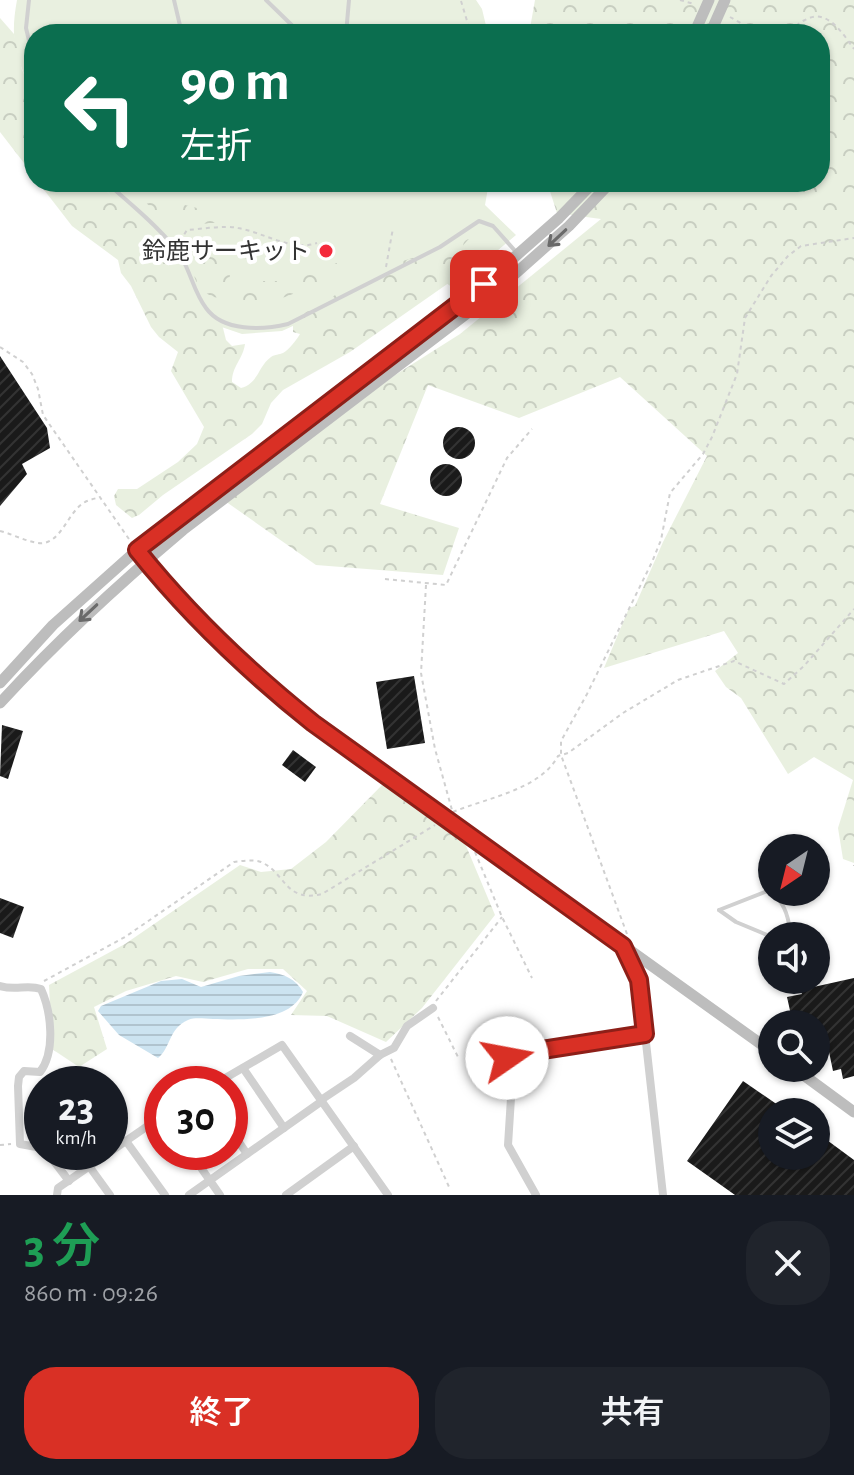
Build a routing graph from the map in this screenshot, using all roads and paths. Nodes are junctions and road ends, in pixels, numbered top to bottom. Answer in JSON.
{"nodes":[{"id":1,"x":29,"y":0,"type":"edge"},
{"id":2,"x":174,"y":0,"type":"edge"},
{"id":3,"x":266,"y":0,"type":"edge"},
{"id":4,"x":349,"y":0,"type":"edge"},
{"id":5,"x":680,"y":0,"type":"edge"},
{"id":6,"x":725,"y":0,"type":"edge"},
{"id":7,"x":461,"y":1,"type":"edge"},
{"id":8,"x":708,"y":4,"type":"edge"},
{"id":9,"x":720,"y":12,"type":"junction"},
{"id":10,"x":26,"y":24,"type":"edge"},
{"id":11,"x":180,"y":24,"type":"edge"},
{"id":12,"x":291,"y":24,"type":"edge"},
{"id":13,"x":347,"y":24,"type":"edge"},
{"id":14,"x":468,"y":24,"type":"edge"},
{"id":15,"x":699,"y":24,"type":"edge"},
{"id":16,"x":715,"y":24,"type":"edge"},
{"id":17,"x":742,"y":24,"type":"edge"},
{"id":18,"x":799,"y":24,"type":"edge"},
{"id":19,"x":854,"y":49,"type":"edge"},
{"id":20,"x":117,"y":192,"type":"edge"},
{"id":21,"x":584,"y":192,"type":"edge"},
{"id":22,"x":601,"y":192,"type":"edge"},
{"id":23,"x":393,"y":228,"type":"dead end"},
{"id":24,"x":854,"y":238,"type":"edge"},
{"id":25,"x":317,"y":243,"type":"dead end"},
{"id":26,"x":176,"y":248,"type":"junction"},
{"id":27,"x":519,"y":255,"type":"junction"},
{"id":28,"x":385,"y":276,"type":"junction"},
{"id":29,"x":0,"y":347,"type":"edge"},
{"id":30,"x":532,"y":429,"type":"dead end"},
{"id":31,"x":98,"y":497,"type":"junction"},
{"id":32,"x":0,"y":531,"type":"edge"},
{"id":33,"x":137,"y":550,"type":"junction"},
{"id":34,"x":146,"y":561,"type":"junction"},
{"id":35,"x":385,"y":579,"type":"dead end"},
{"id":36,"x":426,"y":583,"type":"junction"},
{"id":37,"x":854,"y":609,"type":"edge"},
{"id":38,"x":0,"y":683,"type":"edge"},
{"id":39,"x":0,"y":703,"type":"edge"},
{"id":40,"x":561,"y":755,"type":"junction"},
{"id":41,"x":449,"y":815,"type":"junction"},
{"id":42,"x":468,"y":835,"type":"junction"},
{"id":43,"x":502,"y":917,"type":"junction"},
{"id":44,"x":788,"y":922,"type":"edge"},
{"id":45,"x":758,"y":931,"type":"edge"},
{"id":46,"x":626,"y":942,"type":"junction"},
{"id":47,"x":532,"y":978,"type":"dead end"},
{"id":48,"x":0,"y":986,"type":"edge"},
{"id":49,"x":34,"y":986,"type":"junction"},
{"id":50,"x":433,"y":1008,"type":"junction"},
{"id":51,"x":645,"y":1034,"type":"junction"},
{"id":52,"x":350,"y":1036,"type":"dead end"},
{"id":53,"x":758,"y":1041,"type":"edge"},
{"id":54,"x":384,"y":1053,"type":"junction"},
{"id":55,"x":459,"y":1059,"type":"dead end"},
{"id":56,"x":44,"y":1066,"type":"edge"},
{"id":57,"x":246,"y":1066,"type":"edge"},
{"id":58,"x":24,"y":1071,"type":"edge"},
{"id":59,"x":248,"y":1075,"type":"edge"},
{"id":60,"x":813,"y":1082,"type":"edge"},
{"id":61,"x":321,"y":1101,"type":"junction"},
{"id":62,"x":854,"y":1112,"type":"edge"},
{"id":63,"x":284,"y":1128,"type":"junction"},
{"id":64,"x":128,"y":1144,"type":"edge"},
{"id":65,"x":24,"y":1145,"type":"edge"},
{"id":66,"x":354,"y":1146,"type":"junction"},
{"id":67,"x":248,"y":1153,"type":"edge"},
{"id":68,"x":61,"y":1170,"type":"edge"},
{"id":69,"x":84,"y":1170,"type":"edge"},
{"id":70,"x":92,"y":1170,"type":"edge"},
{"id":71,"x":203,"y":1170,"type":"edge"},
{"id":72,"x":224,"y":1170,"type":"edge"},
{"id":73,"x":210,"y":1180,"type":"junction"},
{"id":74,"x":69,"y":1181,"type":"junction"},
{"id":75,"x":450,"y":1189,"type":"dead end"},
{"id":76,"x":386,"y":1194,"type":"edge"},
{"id":77,"x":57,"y":1195,"type":"edge"},
{"id":78,"x":110,"y":1195,"type":"edge"},
{"id":79,"x":165,"y":1195,"type":"edge"},
{"id":80,"x":189,"y":1195,"type":"edge"},
{"id":81,"x":220,"y":1195,"type":"edge"},
{"id":82,"x":286,"y":1195,"type":"edge"},
{"id":83,"x":536,"y":1195,"type":"edge"},
{"id":84,"x":663,"y":1195,"type":"edge"}],
"edges":[{"from":1,"to":10,"type":"lane"},
{"from":2,"to":11,"type":"lane"},
{"from":3,"to":12,"type":"lane"},
{"from":4,"to":13,"type":"lane"},
{"from":5,"to":8,"type":"path"},
{"from":6,"to":9,"type":"street"},
{"from":7,"to":14,"type":"path"},
{"from":8,"to":15,"type":"street"},
{"from":9,"to":16,"type":"street"},
{"from":9,"to":17,"type":"path"},
{"from":18,"to":19,"type":"path"},
{"from":20,"to":26,"type":"lane"},
{"from":21,"to":27,"type":"street"},
{"from":22,"to":34,"type":"street","one_way":true},
{"from":23,"to":28,"type":"path"},
{"from":24,"to":40,"type":"path"},
{"from":25,"to":26,"type":"path"},
{"from":26,"to":28,"type":"lane"},
{"from":27,"to":28,"type":"lane"},
{"from":27,"to":33,"type":"street"},
{"from":29,"to":31,"type":"path"},
{"from":30,"to":36,"type":"path"},
{"from":31,"to":32,"type":"path"},
{"from":31,"to":33,"type":"path"},
{"from":33,"to":34,"type":"street"},
{"from":33,"to":38,"type":"street"},
{"from":34,"to":39,"type":"street","one_way":true},
{"from":34,"to":41,"type":"street"},
{"from":35,"to":36,"type":"path"},
{"from":36,"to":41,"type":"path"},
{"from":37,"to":40,"type":"path"},
{"from":40,"to":41,"type":"path"},
{"from":40,"to":46,"type":"path"},
{"from":41,"to":42,"type":"street"},
{"from":41,"to":49,"type":"path"},
{"from":42,"to":43,"type":"path"},
{"from":42,"to":46,"type":"street"},
{"from":43,"to":47,"type":"path"},
{"from":43,"to":50,"type":"path"},
{"from":44,"to":45,"type":"lane"},
{"from":46,"to":51,"type":"street"},
{"from":46,"to":53,"type":"street"},
{"from":48,"to":49,"type":"street"},
{"from":49,"to":56,"type":"street"},
{"from":50,"to":54,"type":"street"},
{"from":50,"to":55,"type":"path"},
{"from":51,"to":83,"type":"street"},
{"from":51,"to":84,"type":"street"},
{"from":52,"to":54,"type":"street"},
{"from":54,"to":61,"type":"street"},
{"from":54,"to":75,"type":"path"},
{"from":57,"to":61,"type":"street"},
{"from":58,"to":65,"type":"street"},
{"from":59,"to":63,"type":"street"},
{"from":60,"to":62,"type":"street"},
{"from":61,"to":63,"type":"street"},
{"from":61,"to":66,"type":"street"},
{"from":63,"to":67,"type":"street"},
{"from":64,"to":79,"type":"street"},
{"from":66,"to":76,"type":"street"},
{"from":66,"to":82,"type":"street"},
{"from":68,"to":74,"type":"street"},
{"from":69,"to":74,"type":"street"},
{"from":70,"to":78,"type":"street"},
{"from":71,"to":73,"type":"street"},
{"from":72,"to":73,"type":"street"},
{"from":73,"to":80,"type":"street"},
{"from":73,"to":81,"type":"street"},
{"from":74,"to":77,"type":"street"}]}
